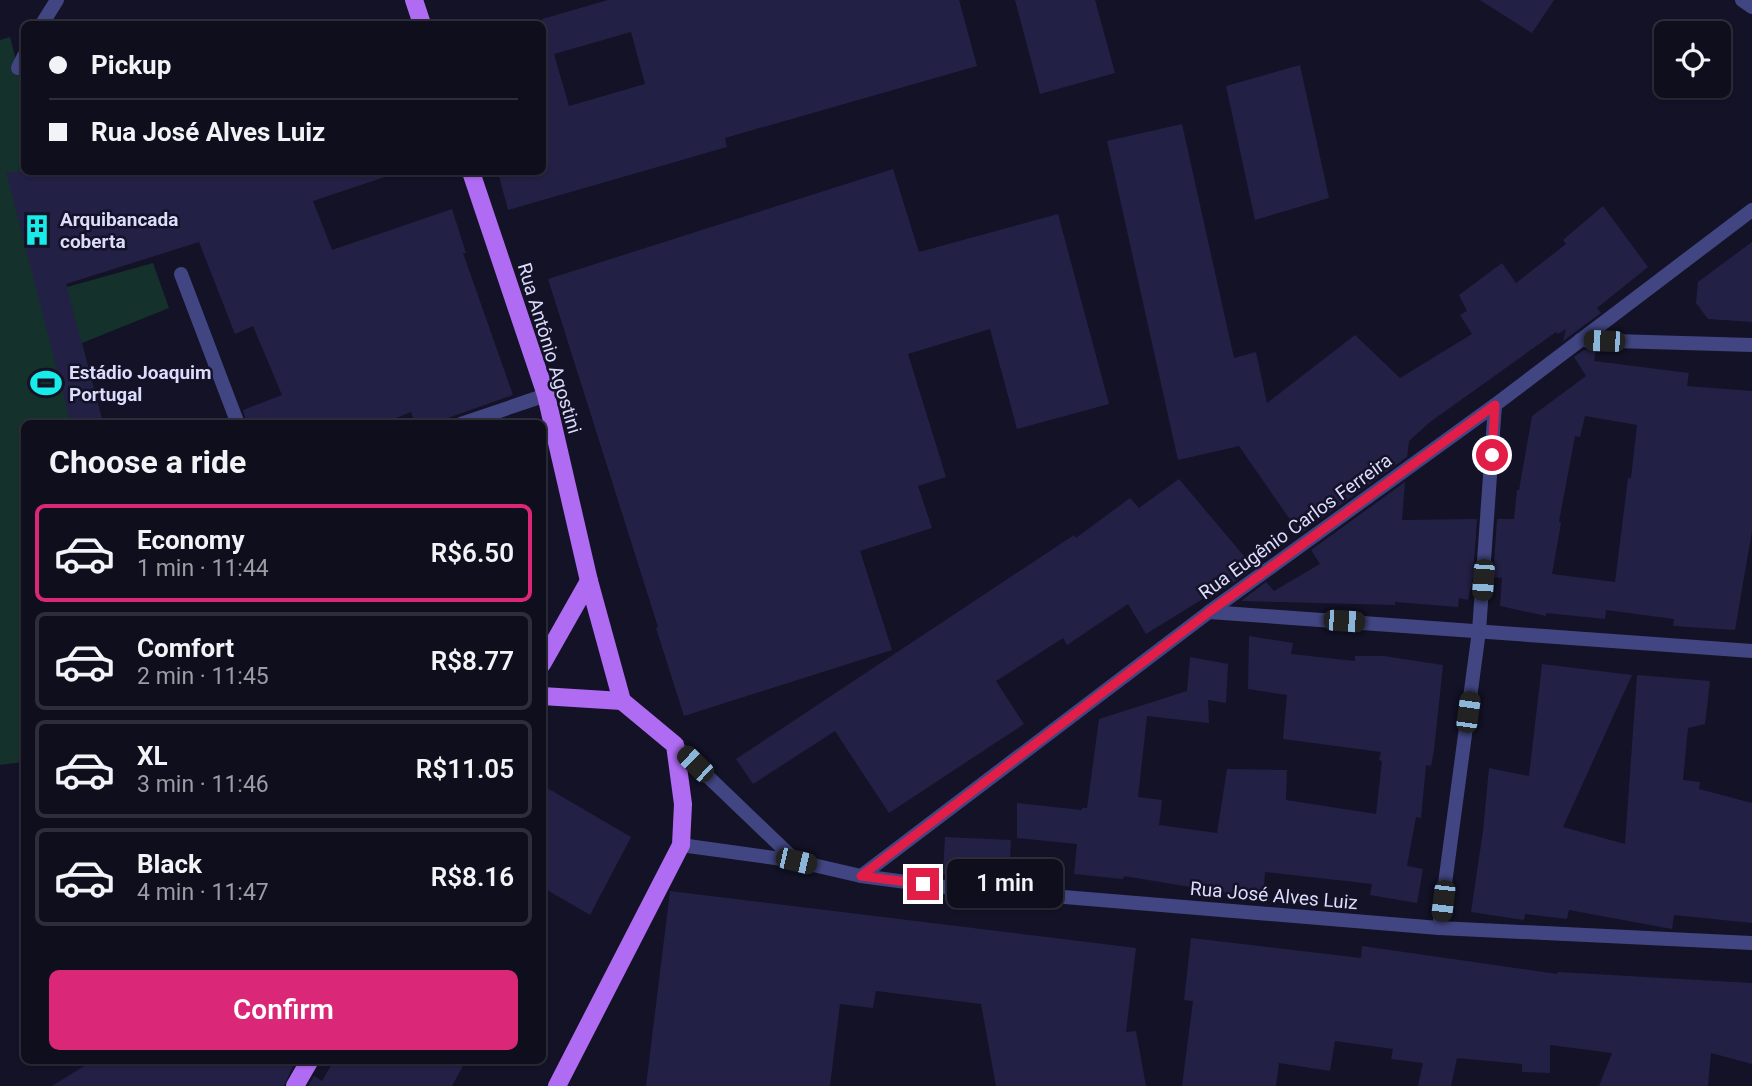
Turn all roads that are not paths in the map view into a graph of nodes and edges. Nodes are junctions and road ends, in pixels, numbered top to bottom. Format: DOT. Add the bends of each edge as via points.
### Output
graph roads {
  1 [pos="57,0"];
  2 [pos="414,0"];
  3 [pos="1742,0"];
  4 [pos="1752,7"];
  5 [pos="45,21"];
  6 [pos="421,21"];
  7 [pos="472,175"];
  8 [pos="1752,210"];
  9 [pos="181,274"];
  10 [pos="1580,340"];
  11 [pos="1752,345"];
  12 [pos="546,395"];
  13 [pos="1495,405"];
  14 [pos="236,420"];
  15 [pos="473,420"];
  16 [pos="590,581"];
  17 [pos="1209,612"];
  18 [pos="1479,631"];
  19 [pos="1752,651"];
  20 [pos="546,657"];
  21 [pos="546,696"];
  22 [pos="622,701"];
  23 [pos="675,745"];
  24 [pos="681,845"];
  25 [pos="796,861"];
  26 [pos="861,876"];
  27 [pos="1440,928"];
  28 [pos="1752,943"];
  29 [pos="308,1064"];
  30 [pos="295,1086"];
  31 [pos="557,1086"];
  1 -- 5 [label="street"];
  2 -- 6 [label="main road"];
  3 -- 4 [label="street"];
  7 -- 12 [label="main road, Rua Antônio Agostini"];
  8 -- 10 [label="street, Rua Eugênio Carlos Ferreira"];
  9 -- 14 [label="street"];
  10 -- 11 [label="street"];
  10 -- 13 [label="street, Rua Eugênio Carlos Ferreira"];
  12 -- 15 [label="street"];
  12 -- 16 [label="main road, Rua Antônio Agostini"];
  13 -- 17 [label="street, Rua Eugênio Carlos Ferreira"];
  13 -- 18 [label="street"];
  16 -- 20 [label="main road"];
  16 -- 22 [label="main road, Rua Antônio Agostini"];
  17 -- 18 [label="street"];
  17 -- 26 [label="street, Rua Eugênio Carlos Ferreira"];
  18 -- 19 [label="street"];
  18 -- 27 [label="street"];
  21 -- 22 [label="main road"];
  22 -- 23 [label="main road"];
  23 -- 24 [label="main road" via="683,804"];
  23 -- 25 [label="street"];
  24 -- 25 [label="street, Rua José Alves Luiz"];
  24 -- 31 [label="main road"];
  25 -- 26 [label="street, Rua José Alves Luiz"];
  26 -- 27 [label="street, Rua José Alves Luiz" via="944,887"];
  27 -- 28 [label="street, Rua José Alves Luiz"];
  29 -- 30 [label="main road"];
}
